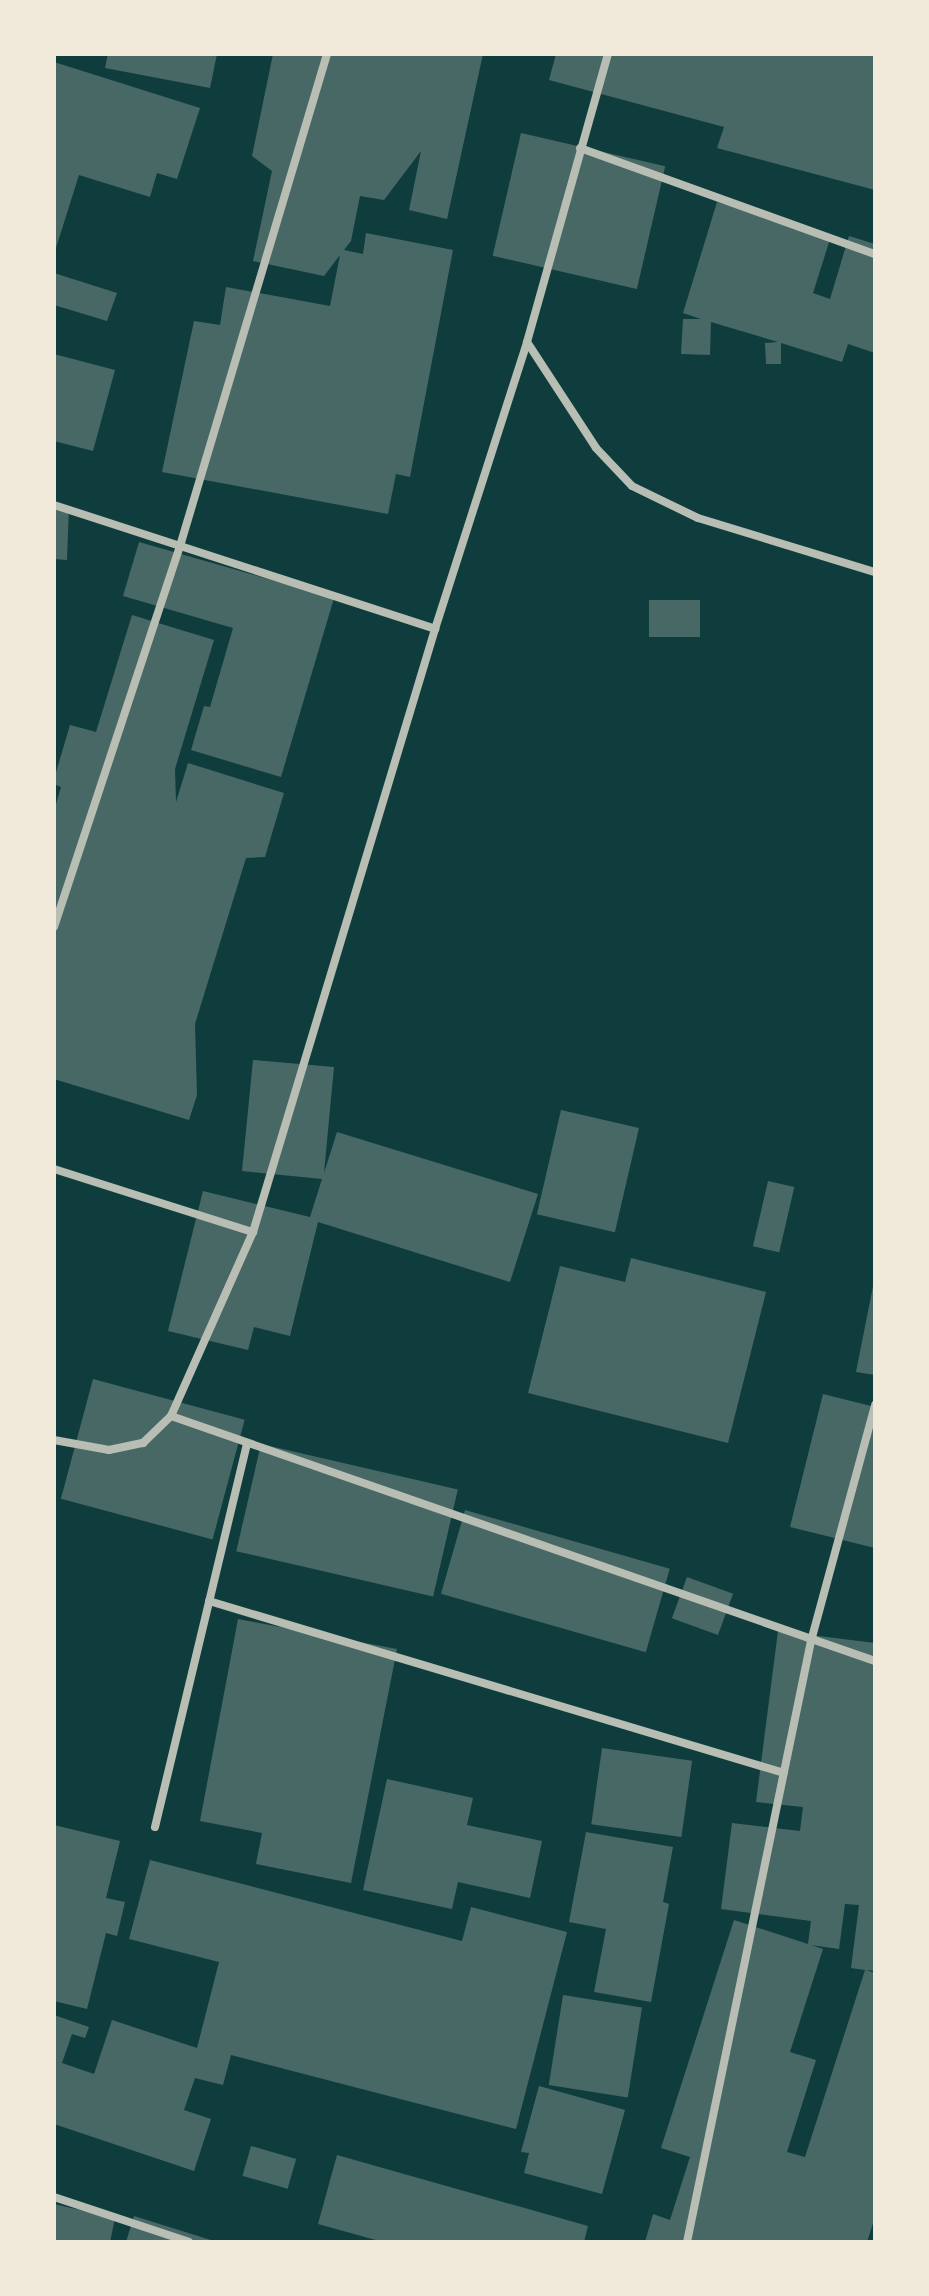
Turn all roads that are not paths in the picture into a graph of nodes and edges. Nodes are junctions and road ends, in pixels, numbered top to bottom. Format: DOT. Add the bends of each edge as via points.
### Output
graph roads {
  1 [pos="327,54"];
  2 [pos="608,54"];
  3 [pos="580,148"];
  4 [pos="875,254"];
  5 [pos="527,342"];
  6 [pos="54,505"];
  7 [pos="180,546"];
  8 [pos="875,572"];
  9 [pos="435,629"];
  10 [pos="54,927"];
  11 [pos="54,1169"];
  12 [pos="253,1232"];
  13 [pos="875,1405"];
  14 [pos="171,1416"];
  15 [pos="54,1440"];
  16 [pos="247,1443"];
  17 [pos="209,1601"];
  18 [pos="811,1641"];
  19 [pos="875,1661"];
  20 [pos="784,1773"];
  21 [pos="155,1827"];
  22 [pos="54,2197"];
  23 [pos="189,2242"];
  24 [pos="687,2242"];
  1 -- 7 [label="street"];
  2 -- 3 [label="street"];
  3 -- 4 [label="street"];
  3 -- 5 [label="street"];
  5 -- 8 [label="street" via="596,448 632,486 698,518"];
  5 -- 9 [label="street"];
  6 -- 7 [label="street"];
  7 -- 9 [label="street"];
  7 -- 10 [label="street"];
  9 -- 12 [label="street"];
  11 -- 12 [label="street"];
  12 -- 14 [label="street"];
  13 -- 18 [label="street"];
  14 -- 15 [label="street" via="143,1443 109,1450"];
  14 -- 16 [label="street"];
  16 -- 17 [label="street"];
  16 -- 18 [label="street"];
  17 -- 20 [label="street"];
  17 -- 21 [label="street"];
  18 -- 19 [label="street"];
  18 -- 20 [label="street"];
  20 -- 24 [label="street"];
  22 -- 23 [label="street"];
}
